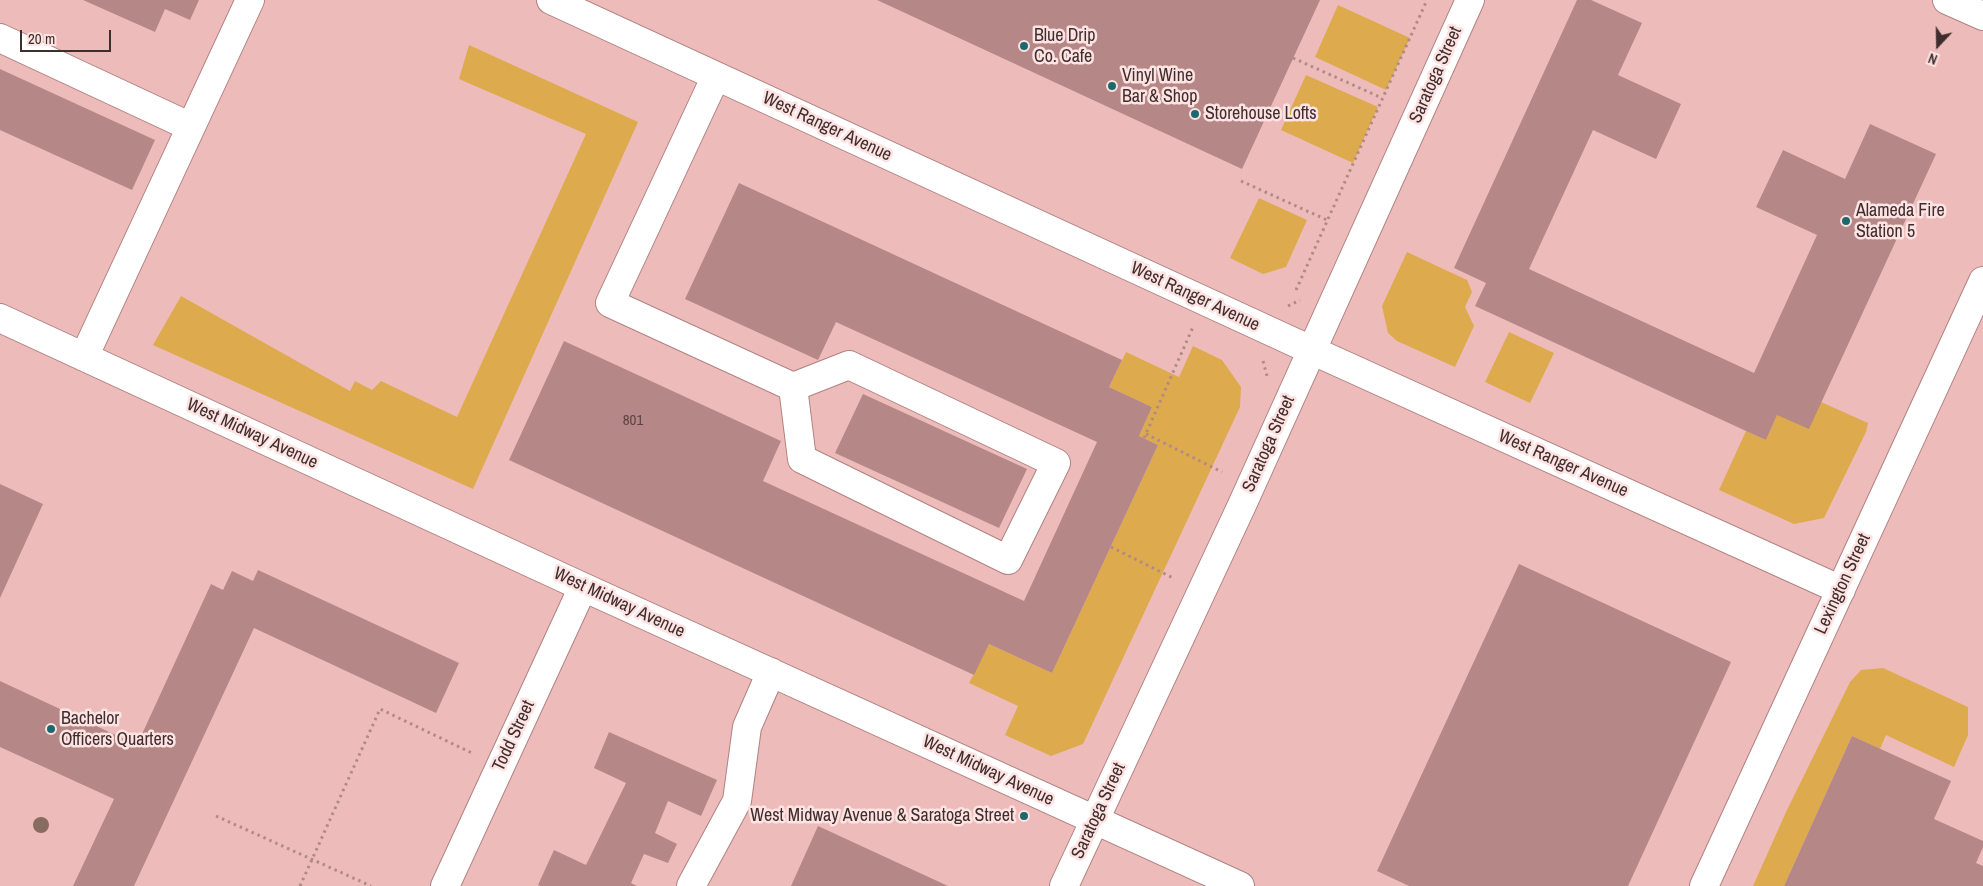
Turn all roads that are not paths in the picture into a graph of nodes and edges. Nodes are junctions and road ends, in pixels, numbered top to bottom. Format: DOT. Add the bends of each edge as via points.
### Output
graph roads {
  1 [pos="250,0"];
  2 [pos="551,0"];
  3 [pos="1470,0"];
  4 [pos="1947,0"];
  5 [pos="1983,16"];
  6 [pos="0,38"];
  7 [pos="716,76"];
  8 [pos="191,127"];
  9 [pos="1983,281"];
  10 [pos="0,318"];
  11 [pos="1310,350"];
  12 [pos="84,357"];
  13 [pos="792,387"];
  14 [pos="584,587"];
  15 [pos="1841,590"];
  16 [pos="771,672"];
  17 [pos="1095,820"];
  18 [pos="445,886"];
  19 [pos="691,886"];
  20 [pos="1064,886"];
  21 [pos="1240,886"];
  22 [pos="1704,886"];
  1 -- 8 [label="street"];
  2 -- 7 [label="street, West Ranger Avenue"];
  3 -- 11 [label="street, Saratoga Street"];
  4 -- 5 [label="street"];
  6 -- 8 [label="street"];
  7 -- 11 [label="street, West Ranger Avenue"];
  7 -- 13 [label="street" via="610,303"];
  8 -- 12 [label="street"];
  9 -- 15 [label="street, Lexington Street"];
  10 -- 12 [label="street, West Midway Avenue"];
  11 -- 15 [label="street, West Ranger Avenue"];
  11 -- 17 [label="street, Saratoga Street" via="1242,505"];
  12 -- 14 [label="street, West Midway Avenue"];
  13 -- 13 [label="street" via="802,459 1008,560 1056,463 849,365"];
  14 -- 16 [label="street, West Midway Avenue"];
  14 -- 18 [label="street, Todd Street"];
  15 -- 22 [label="street, Lexington Street"];
  16 -- 17 [label="street, West Midway Avenue"];
  16 -- 19 [label="street" via="747,727 737,801"];
  17 -- 20 [label="street, Saratoga Street"];
  17 -- 21 [label="street, West Midway Avenue"];
}
